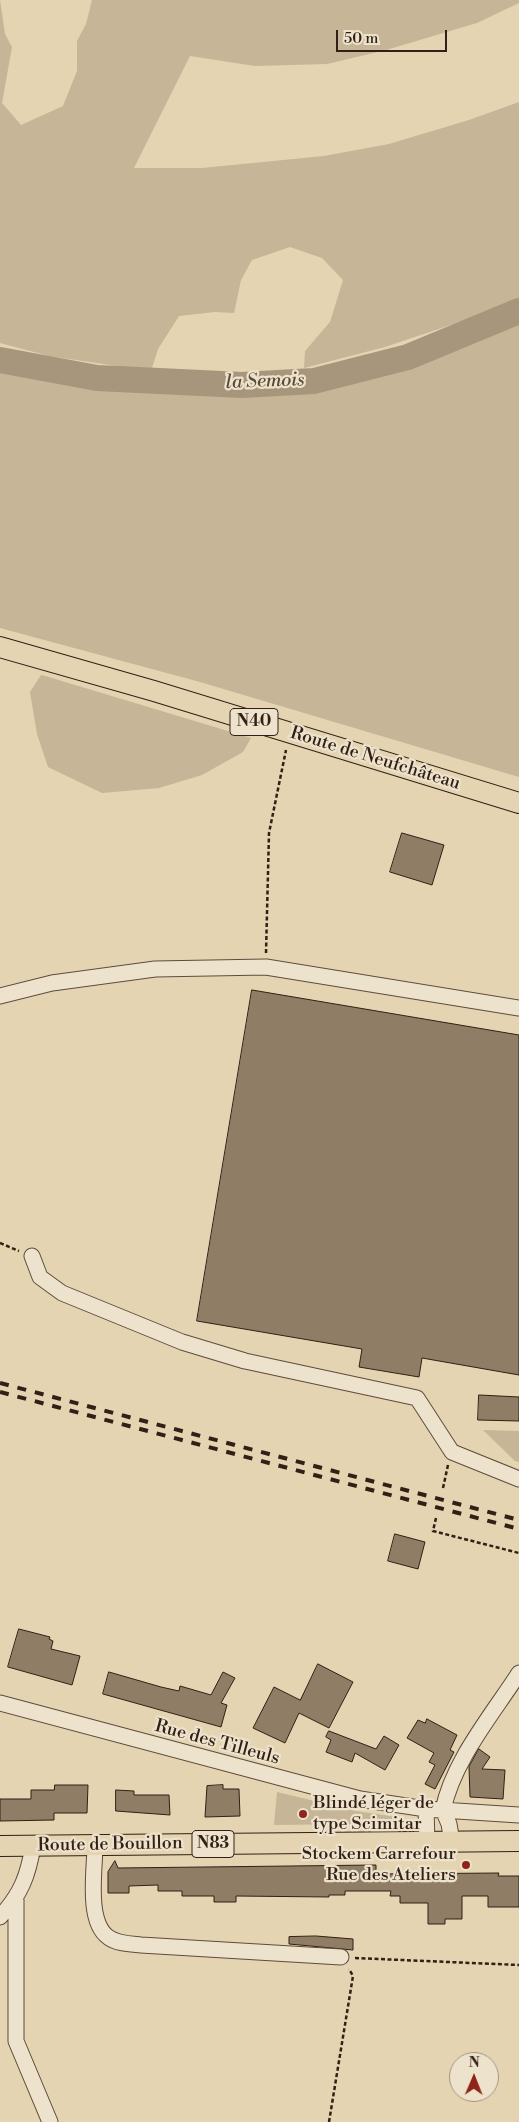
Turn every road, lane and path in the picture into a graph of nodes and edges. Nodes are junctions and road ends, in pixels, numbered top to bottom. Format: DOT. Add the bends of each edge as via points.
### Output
graph roads {
  1 [pos="0,647"];
  2 [pos="290,734"];
  3 [pos="519,803"];
  4 [pos="266,967"];
  5 [pos="0,996"];
  6 [pos="519,1008"];
  7 [pos="0,1243"];
  8 [pos="32,1256"];
  9 [pos="452,1452"];
  10 [pos="519,1479"];
  11 [pos="442,1488"];
  12 [pos="436,1518"];
  13 [pos="519,1553"];
  14 [pos="519,1673"];
  15 [pos="0,1703"];
  16 [pos="426,1809"];
  17 [pos="443,1810"];
  18 [pos="519,1815"];
  19 [pos="519,1841"];
  20 [pos="426,1842"];
  21 [pos="452,1842"];
  22 [pos="95,1845"];
  23 [pos="0,1846"];
  24 [pos="33,1846"];
  25 [pos="16,1900"];
  26 [pos="0,1917"];
  27 [pos="342,1957"];
  28 [pos="519,1965"];
  29 [pos="50,2122"];
  30 [pos="329,2122"];
  1 -- 2 [label="main road, Route de Neufchâteau / N40"];
  2 -- 3 [label="main road, Route de Neufchâteau / N40"];
  2 -- 4 [label="path" via="269,833"];
  4 -- 5 [label="street" via="155,969 52,983"];
  4 -- 6 [label="street"];
  7 -- 8 [label="path"];
  8 -- 9 [label="street" via="40,1277 62,1293 182,1342 245,1362 417,1398"];
  9 -- 10 [label="street"];
  9 -- 11 [label="path"];
  12 -- 13 [label="path" via="433,1531"];
  14 -- 17 [label="street" via="458,1767"];
  15 -- 16 [label="street, Rue des Tilleuls" via="360,1799"];
  16 -- 17 [label="street, Rue des Tilleuls"];
  16 -- 20 [label="street"];
  17 -- 18 [label="street, Rue des Tilleuls"];
  17 -- 21 [label="street"];
  19 -- 21 [label="main road, Route de Bouillon / N83"];
  20 -- 21 [label="main road, Route de Bouillon / N83"];
  20 -- 22 [label="main road, Route de Bouillon / N83"];
  22 -- 24 [label="main road, Route de Bouillon / N83"];
  22 -- 27 [label="street" via="94,1913 98,1926 108,1938 141,1945"];
  23 -- 24 [label="main road, Route de Bouillon / N83"];
  24 -- 25 [label="street" via="29,1870"];
  25 -- 26 [label="street"];
  25 -- 29 [label="street" via="16,2041"];
  27 -- 28 [label="path"];
  27 -- 30 [label="path" via="353,1976"];
}
